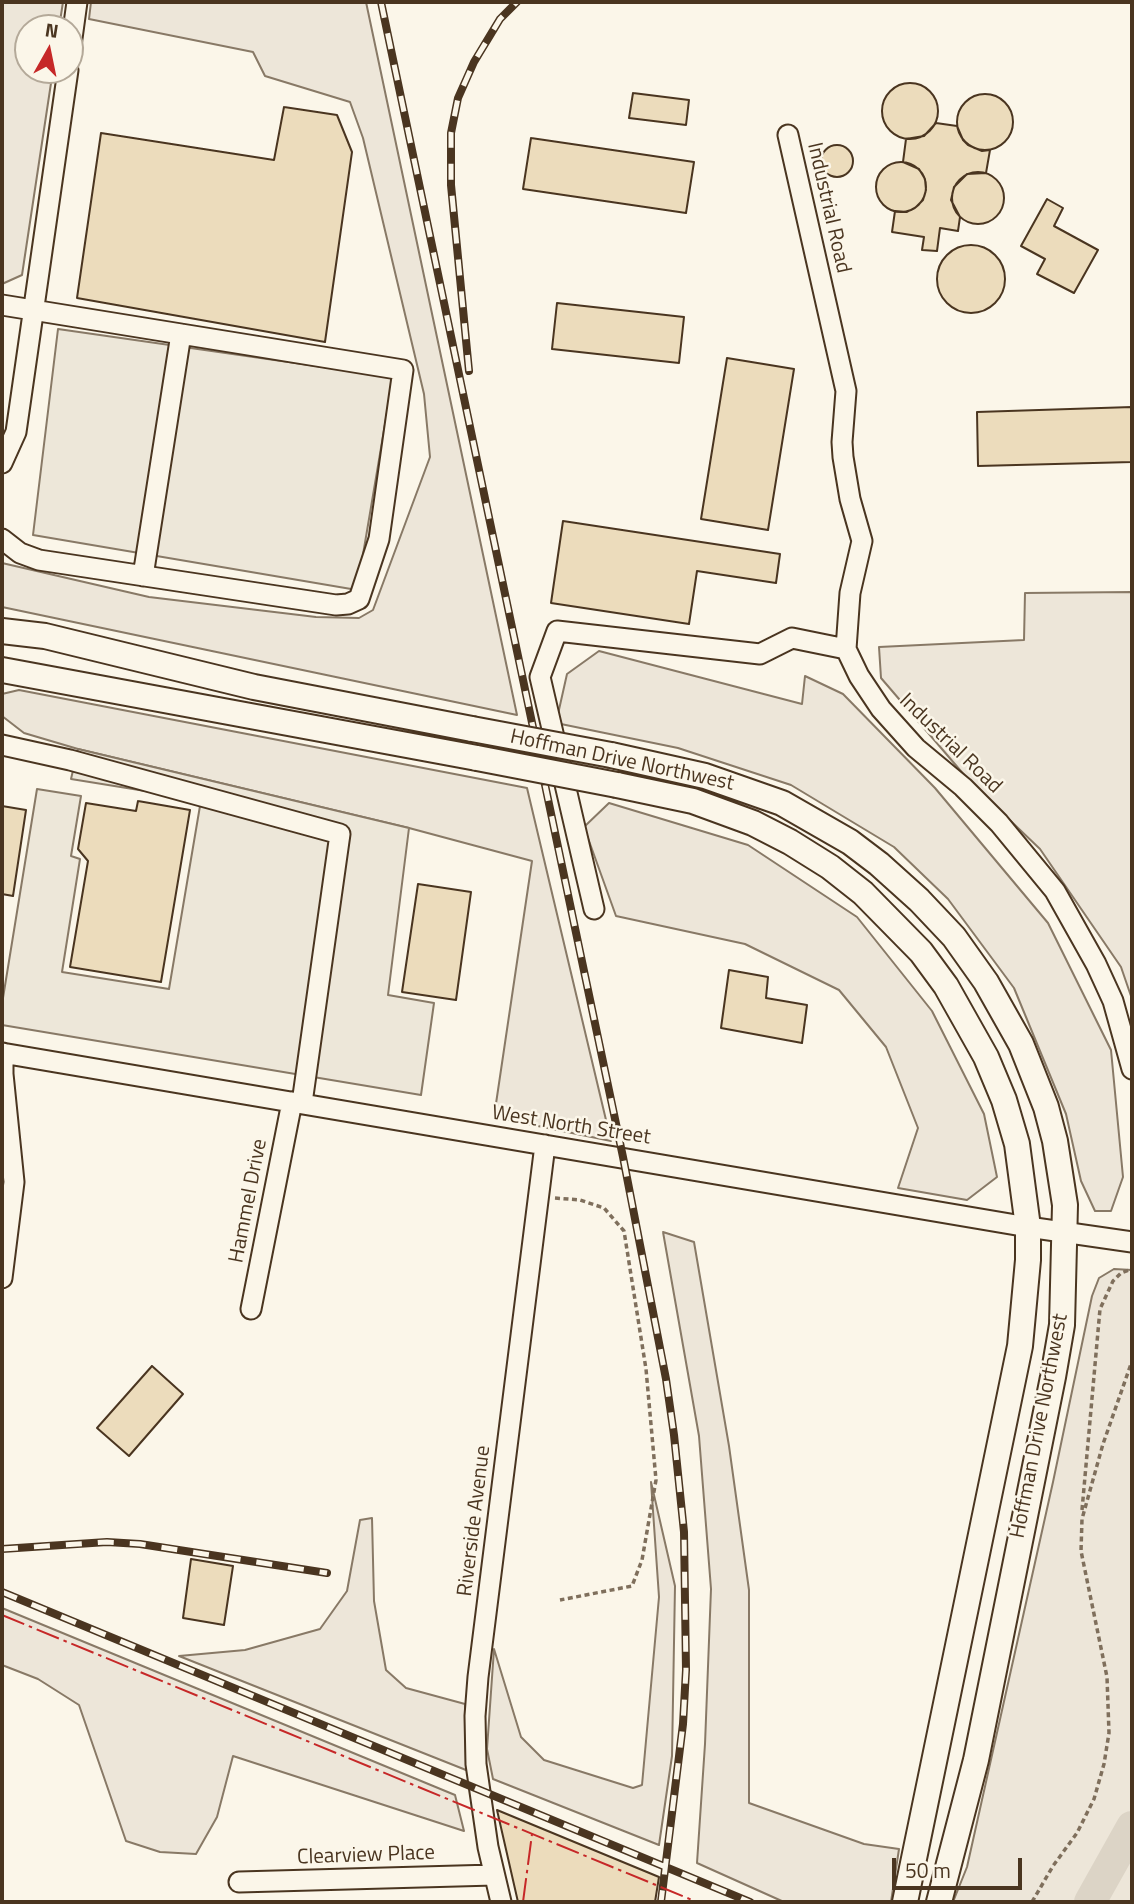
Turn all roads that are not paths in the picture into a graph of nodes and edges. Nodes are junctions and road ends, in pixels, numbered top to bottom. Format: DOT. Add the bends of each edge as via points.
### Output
graph roads {
  1 [pos="66,84"];
  2 [pos="788,135"];
  3 [pos="2,305"];
  4 [pos="33,310"];
  5 [pos="181,334"];
  6 [pos="2,463"];
  7 [pos="2,539"];
  8 [pos="144,576"];
  9 [pos="2,624"];
  10 [pos="2,631"];
  11 [pos="45,636"];
  12 [pos="846,649"];
  13 [pos="2,670"];
  14 [pos="36,676"];
  15 [pos="2,681"];
  16 [pos="2,745"];
  17 [pos="594,909"];
  18 [pos="3,1053"];
  19 [pos="1132,1069"];
  20 [pos="297,1102"];
  21 [pos="545,1145"];
  22 [pos="1028,1227"];
  23 [pos="1066,1232"];
  24 [pos="1132,1239"];
  25 [pos="2,1278"];
  26 [pos="251,1309"];
  27 [pos="494,1875"];
  28 [pos="239,1882"];
  29 [pos="501,1902"];
  30 [pos="905,1902"];
  31 [pos="939,1902"];
  1 -- 4 [label="street"];
  2 -- 12 [label="street, Industrial Road" via="846,391 843,457 862,541 850,593"];
  3 -- 4 [label="street"];
  4 -- 5 [label="street"];
  4 -- 6 [label="street" via="16,432"];
  5 -- 8 [label="street"];
  5 -- 8 [label="street" via="403,370 382,524 359,599 348,604"];
  7 -- 8 [label="street" via="20,553 39,559"];
  9 -- 11 [label="main road"];
  10 -- 11 [label="main road, Hoffman Drive Northwest"];
  11 -- 23 [label="main road, Hoffman Drive Northwest, bridge" via="254,687 705,776 782,803 850,842 919,900 954,937 1021,1044 1055,1141"];
  12 -- 17 [label="street" via="792,638 760,654 557,631 540,677"];
  12 -- 19 [label="street, Industrial Road" via="881,709 916,748 999,823 1055,891 1113,1001"];
  13 -- 14 [label="main road, Hoffman Drive Northwest"];
  14 -- 15 [label="main road"];
  14 -- 22 [label="main road, Hoffman Drive Northwest, bridge" via="693,801 790,842 863,893 921,952 946,986 1004,1100 1017,1144"];
  16 -- 20 [label="street, Hammel Drive" via="340,834"];
  18 -- 20 [label="street, West North Street"];
  18 -- 25 [label="street" via="14,1182"];
  20 -- 21 [label="street, West North Street"];
  20 -- 26 [label="street, Hammel Drive"];
  21 -- 22 [label="street, West North Street"];
  21 -- 27 [label="street, Riverside Avenue" via="475,1716 476,1764"];
  22 -- 23 [label="street, West North Street"];
  22 -- 30 [label="main road, Hoffman Drive Northwest" via="1020,1346"];
  23 -- 24 [label="street, West North Street"];
  23 -- 31 [label="main road, Hoffman Drive Northwest" via="1062,1325 1054,1377 976,1760"];
  27 -- 28 [label="street, Clearview Place"];
  27 -- 29 [label="street, Riverside Avenue"];
}
